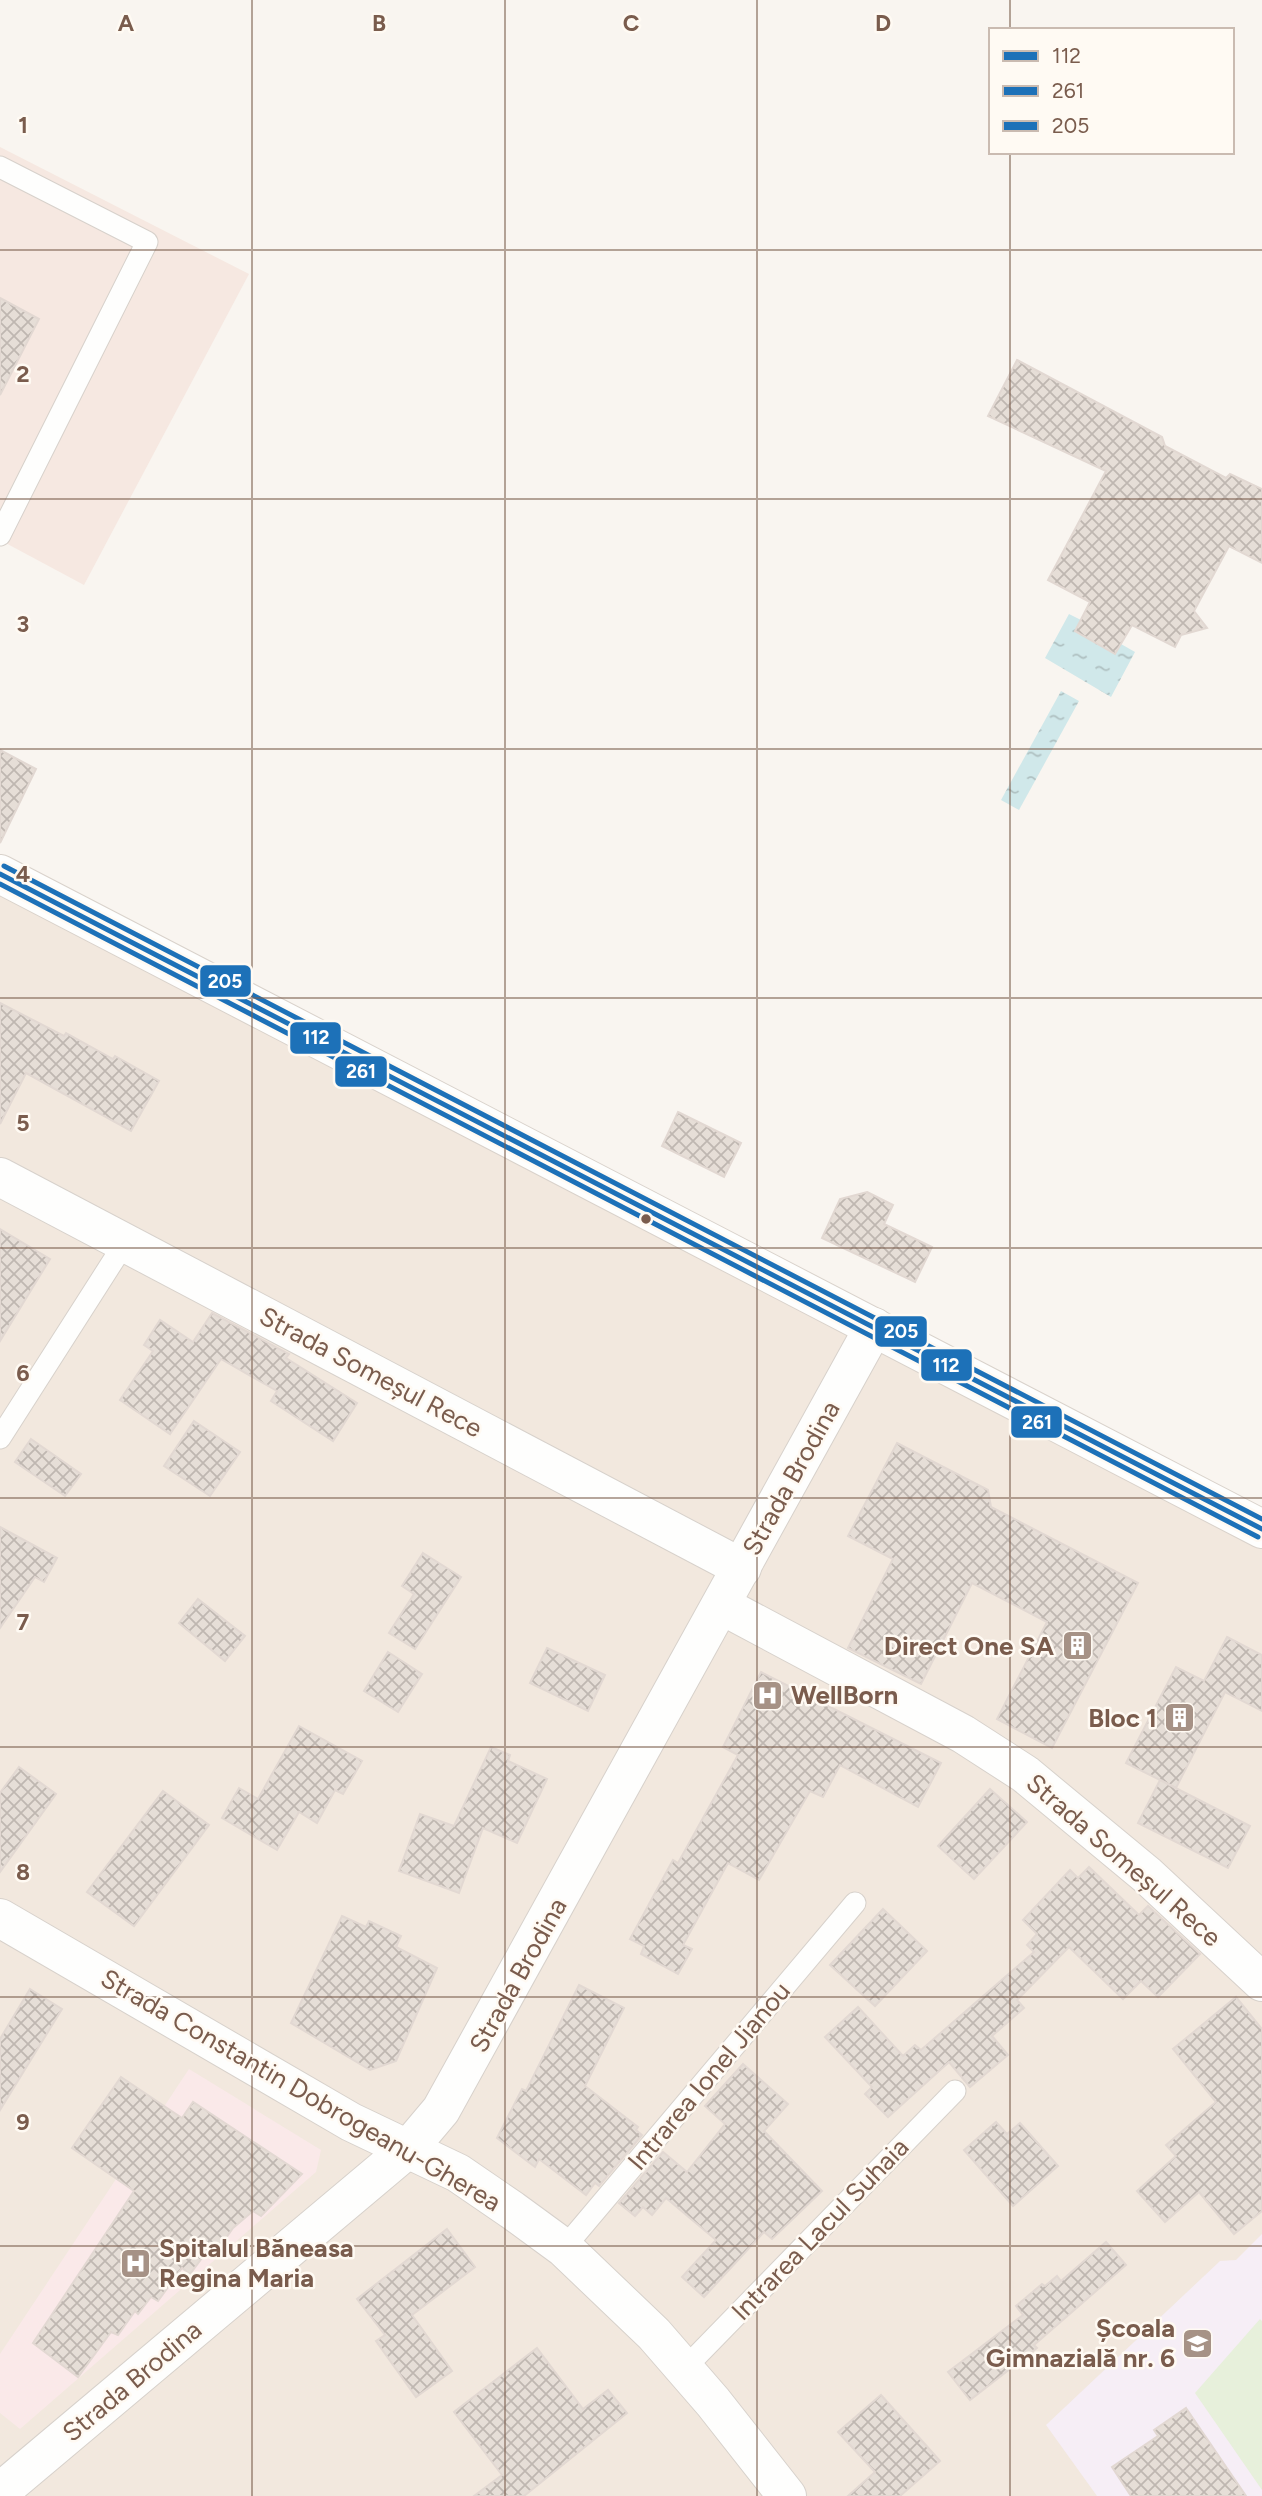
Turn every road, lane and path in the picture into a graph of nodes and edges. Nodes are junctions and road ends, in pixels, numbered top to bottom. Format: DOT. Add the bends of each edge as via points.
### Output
graph roads {
  1 [pos="0,167"];
  2 [pos="0,535"];
  3 [pos="0,874"];
  4 [pos="0,1177"];
  5 [pos="124,1244"];
  6 [pos="874,1327"];
  7 [pos="0,1438"];
  8 [pos="1262,1529"];
  9 [pos="742,1568"];
  10 [pos="722,1605"];
  11 [pos="855,1903"];
  12 [pos="0,1918"];
  13 [pos="1262,1982"];
  14 [pos="955,2091"];
  15 [pos="409,2148"];
  16 [pos="564,2248"];
  17 [pos="685,2368"];
  18 [pos="0,2492"];
  19 [pos="787,2496"];
  1 -- 2 [label="lane" via="147,242"];
  3 -- 6 [label="street"];
  4 -- 5 [label="street, Strada Someșul Rece"];
  5 -- 7 [label="lane"];
  5 -- 9 [label="street, Strada Someșul Rece"];
  6 -- 8 [label="street"];
  6 -- 9 [label="street, Strada Brodina"];
  9 -- 10 [label="street, Strada Brodina"];
  10 -- 13 [label="street, Strada Someșul Rece" via="963,1734 1026,1774 1147,1875"];
  10 -- 15 [label="street, Strada Brodina" via="488,2031 442,2110"];
  11 -- 16 [label="lane, Intrarea Ionel Jianou"];
  12 -- 15 [label="street, Strada Constantin Dobrogeanu-Gherea" via="351,2122"];
  14 -- 17 [label="lane, Intrarea Lacul Suhaia"];
  15 -- 16 [label="street, Strada Constantin Dobrogeanu-Gherea" via="458,2173"];
  15 -- 18 [label="street, Strada Brodina"];
  16 -- 17 [label="street, Strada Constantin Dobrogeanu-Gherea"];
  17 -- 19 [label="street, Strada Constantin Dobrogeanu-Gherea"];
}
